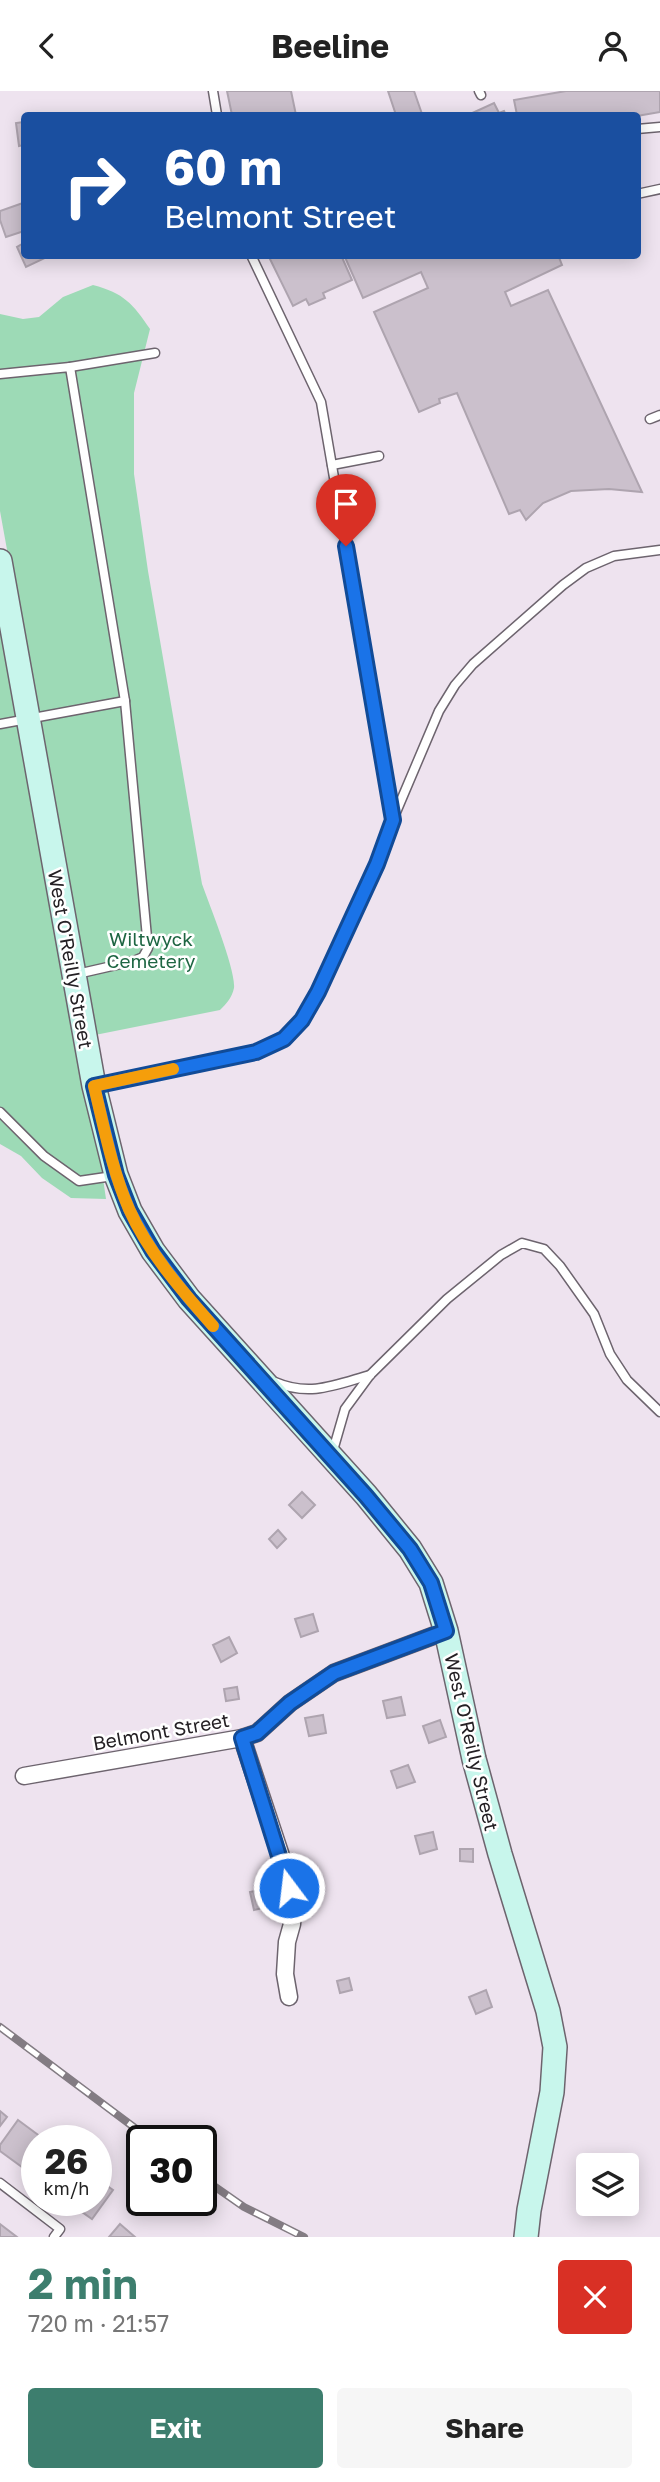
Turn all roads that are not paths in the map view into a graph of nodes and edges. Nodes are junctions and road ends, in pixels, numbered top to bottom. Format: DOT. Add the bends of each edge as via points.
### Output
graph roads {
  1 [pos="213,91"];
  2 [pos="216,112"];
  3 [pos="660,127"];
  4 [pos="641,129"];
  5 [pos="660,189"];
  6 [pos="641,193"];
  7 [pos="253,259"];
  8 [pos="155,353"];
  9 [pos="70,367"];
  10 [pos="0,374"];
  11 [pos="660,415"];
  12 [pos="650,419"];
  13 [pos="379,456"];
  14 [pos="332,465"];
  15 [pos="660,549"];
  16 [pos="0,561"];
  17 [pos="125,701"];
  18 [pos="28,717"];
  19 [pos="0,724"];
  20 [pos="393,820"];
  21 [pos="74,975"];
  22 [pos="94,1086"];
  23 [pos="0,1112"];
  24 [pos="116,1175"];
  25 [pos="256,1374"];
  26 [pos="370,1375"];
  27 [pos="660,1412"];
  28 [pos="331,1457"];
  29 [pos="446,1631"];
  30 [pos="242,1738"];
  31 [pos="23,1776"];
  32 [pos="289,1997"];
  33 [pos="0,2183"];
  34 [pos="54,2237"];
  35 [pos="526,2237"];
  1 -- 2 [label="lane"];
  3 -- 4 [label="lane"];
  5 -- 6 [label="lane"];
  7 -- 14 [label="lane" via="321,402"];
  8 -- 9 [label="lane"];
  9 -- 10 [label="lane"];
  9 -- 17 [label="lane"];
  11 -- 12 [label="lane"];
  13 -- 14 [label="lane"];
  14 -- 20 [label="lane"];
  15 -- 20 [label="lane" via="614,556 586,568 473,664 439,711"];
  16 -- 18 [label="street, West O'Reilly Street"];
  17 -- 18 [label="lane"];
  17 -- 21 [label="lane" via="148,948 134,961"];
  18 -- 19 [label="lane"];
  18 -- 21 [label="street, West O'Reilly Street"];
  20 -- 22 [label="lane" via="318,992 284,1039 256,1052"];
  21 -- 22 [label="street, West O'Reilly Street"];
  22 -- 24 [label="street, West O'Reilly Street"];
  23 -- 24 [label="lane" via="44,1156 79,1181"];
  24 -- 25 [label="street, West O'Reilly Street" via="153,1251"];
  25 -- 26 [label="lane" via="288,1388 317,1391"];
  25 -- 28 [label="street, West O'Reilly Street"];
  26 -- 27 [label="lane" via="447,1299 522,1243 544,1249 560,1266 594,1314 610,1354 627,1380"];
  26 -- 28 [label="lane" via="345,1409"];
  28 -- 29 [label="street, West O'Reilly Street" via="410,1549 431,1583"];
  29 -- 30 [label="street, Belmont Street" via="334,1673 257,1733"];
  29 -- 35 [label="street, West O'Reilly Street" via="474,1759 555,2047 552,2092"];
  30 -- 31 [label="street, Belmont Street"];
  30 -- 32 [label="street" via="293,1905 285,1974"];
  33 -- 34 [label="lane" via="60,2229"];
}
